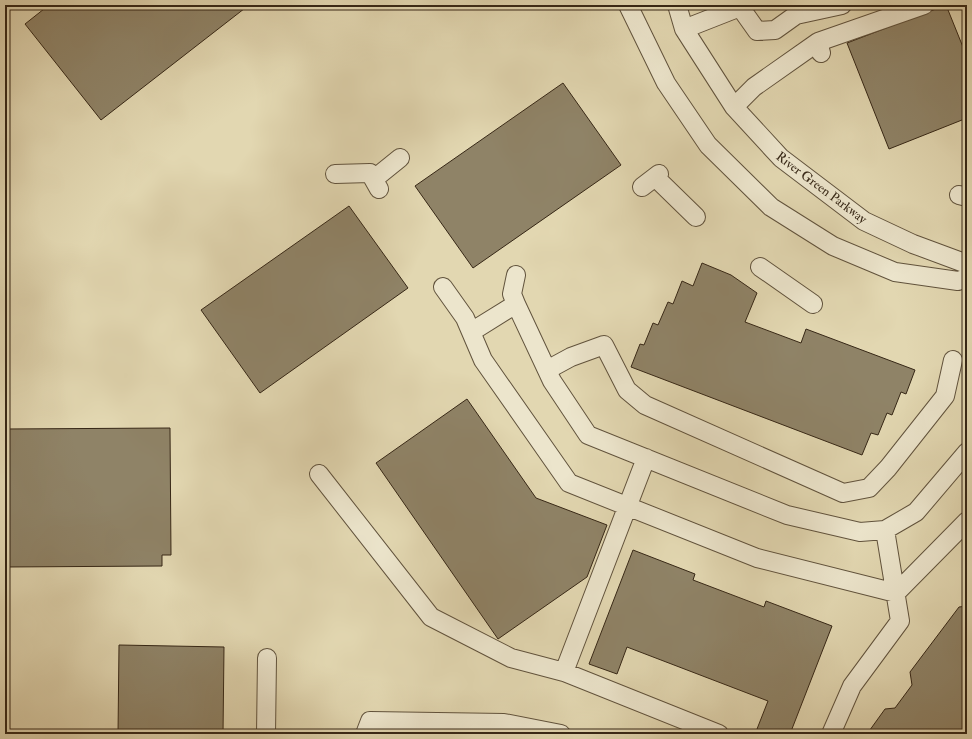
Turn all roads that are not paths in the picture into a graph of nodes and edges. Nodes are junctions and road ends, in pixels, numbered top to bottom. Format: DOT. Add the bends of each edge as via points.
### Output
graph roads {
  1 [pos="628,5"];
  2 [pos="677,5"];
  3 [pos="842,5"];
  4 [pos="924,5"];
  5 [pos="684,29"];
  6 [pos="734,107"];
  7 [pos="400,158"];
  8 [pos="335,174"];
  9 [pos="652,180"];
  10 [pos="696,217"];
  11 [pos="966,264"];
  12 [pos="760,267"];
  13 [pos="516,275"];
  14 [pos="443,287"];
  15 [pos="516,304"];
  16 [pos="813,304"];
  17 [pos="471,332"];
  18 [pos="953,360"];
  19 [pos="547,370"];
  20 [pos="967,452"];
  21 [pos="646,458"];
  22 [pos="319,474"];
  23 [pos="627,506"];
  24 [pos="967,522"];
  25 [pos="885,530"];
  26 [pos="896,593"];
  27 [pos="267,658"];
  28 [pos="564,672"];
  29 [pos="266,734"];
  30 [pos="365,734"];
  31 [pos="561,734"];
  32 [pos="719,734"];
  33 [pos="831,734"];
  1 -- 11 [label="street, River Green Parkway" via="666,83 708,145 771,206 833,246 895,272 958,281"];
  2 -- 5 [label="street, River Green Parkway"];
  3 -- 5 [label="street" via="796,15 775,30 757,31 740,7"];
  4 -- 6 [label="street" via="820,48 754,87"];
  5 -- 6 [label="street, River Green Parkway"];
  6 -- 11 [label="street, River Green Parkway" via="781,158 864,221 913,244"];
  7 -- 8 [label="street" via="376,184 370,172"];
  9 -- 10 [label="street"];
  12 -- 16 [label="street"];
  13 -- 15 [label="street" via="512,294"];
  14 -- 17 [label="street" via="465,318"];
  15 -- 17 [label="street"];
  15 -- 19 [label="street"];
  17 -- 23 [label="street" via="483,360 570,484"];
  18 -- 19 [label="street" via="945,396 888,468 869,488 843,493 645,405 626,390 604,345 571,357"];
  19 -- 21 [label="street" via="588,435"];
  20 -- 25 [label="street" via="916,512"];
  21 -- 23 [label="street"];
  21 -- 25 [label="street" via="787,515 860,532"];
  22 -- 28 [label="street" via="431,617 510,658"];
  23 -- 26 [label="street" via="757,558"];
  23 -- 28 [label="street"];
  24 -- 26 [label="street"];
  25 -- 26 [label="street"];
  26 -- 33 [label="street" via="900,621 852,686"];
  27 -- 29 [label="street"];
  28 -- 32 [label="street"];
  30 -- 31 [label="street" via="370,722 504,723"];
}
